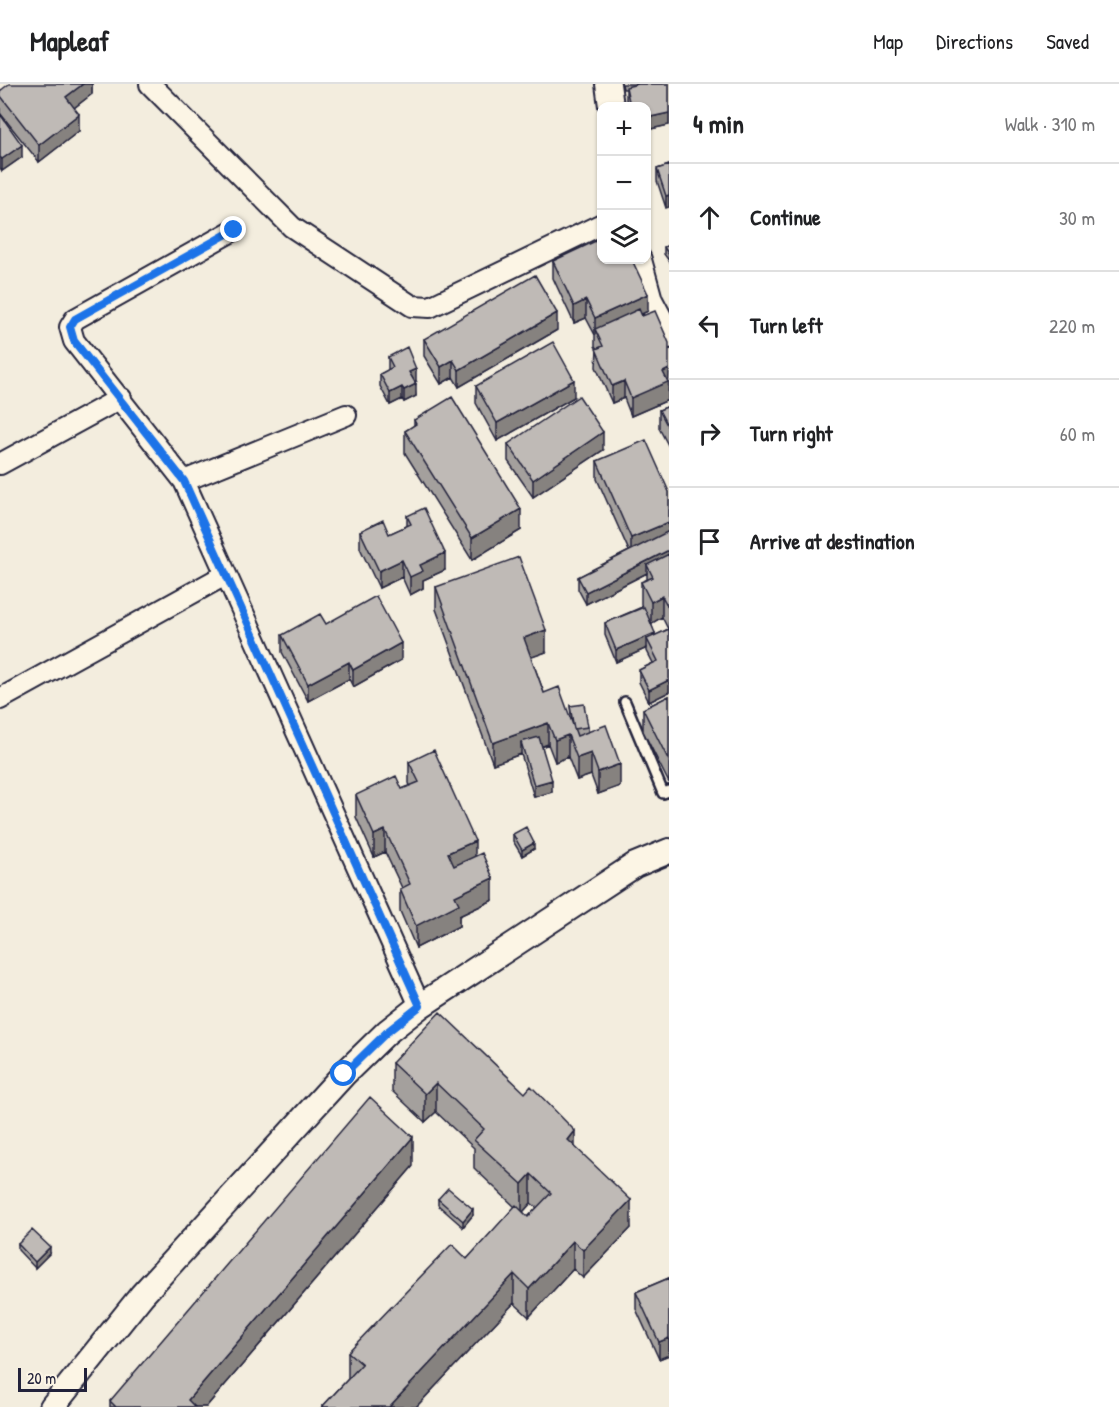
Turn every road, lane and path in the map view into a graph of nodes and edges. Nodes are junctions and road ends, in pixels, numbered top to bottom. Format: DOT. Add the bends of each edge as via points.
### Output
graph roads {
  1 [pos="150,84"];
  2 [pos="608,84"];
  3 [pos="610,102"];
  4 [pos="597,226"];
  5 [pos="234,230"];
  6 [pos="640,264"];
  7 [pos="669,336"];
  8 [pos="120,398"];
  9 [pos="345,415"];
  10 [pos="0,464"];
  11 [pos="184,481"];
  12 [pos="225,575"];
  13 [pos="0,699"];
  14 [pos="625,702"];
  15 [pos="669,791"];
  16 [pos="669,851"];
  17 [pos="420,1006"];
  18 [pos="52,1407"];
  1 -- 4 [label="street" via="292,227 412,306 430,308"];
  2 -- 3 [label="street"];
  5 -- 8 [label="street" via="75,319 70,327 74,341"];
  6 -- 7 [label="street" via="650,300"];
  8 -- 10 [label="street"];
  8 -- 11 [label="street"];
  9 -- 11 [label="street"];
  11 -- 12 [label="street"];
  12 -- 13 [label="street"];
  12 -- 17 [label="street"];
  14 -- 15 [label="lane" via="663,793"];
  16 -- 17 [label="street" via="635,865"];
  17 -- 18 [label="street" via="344,1074 142,1295"];
}
